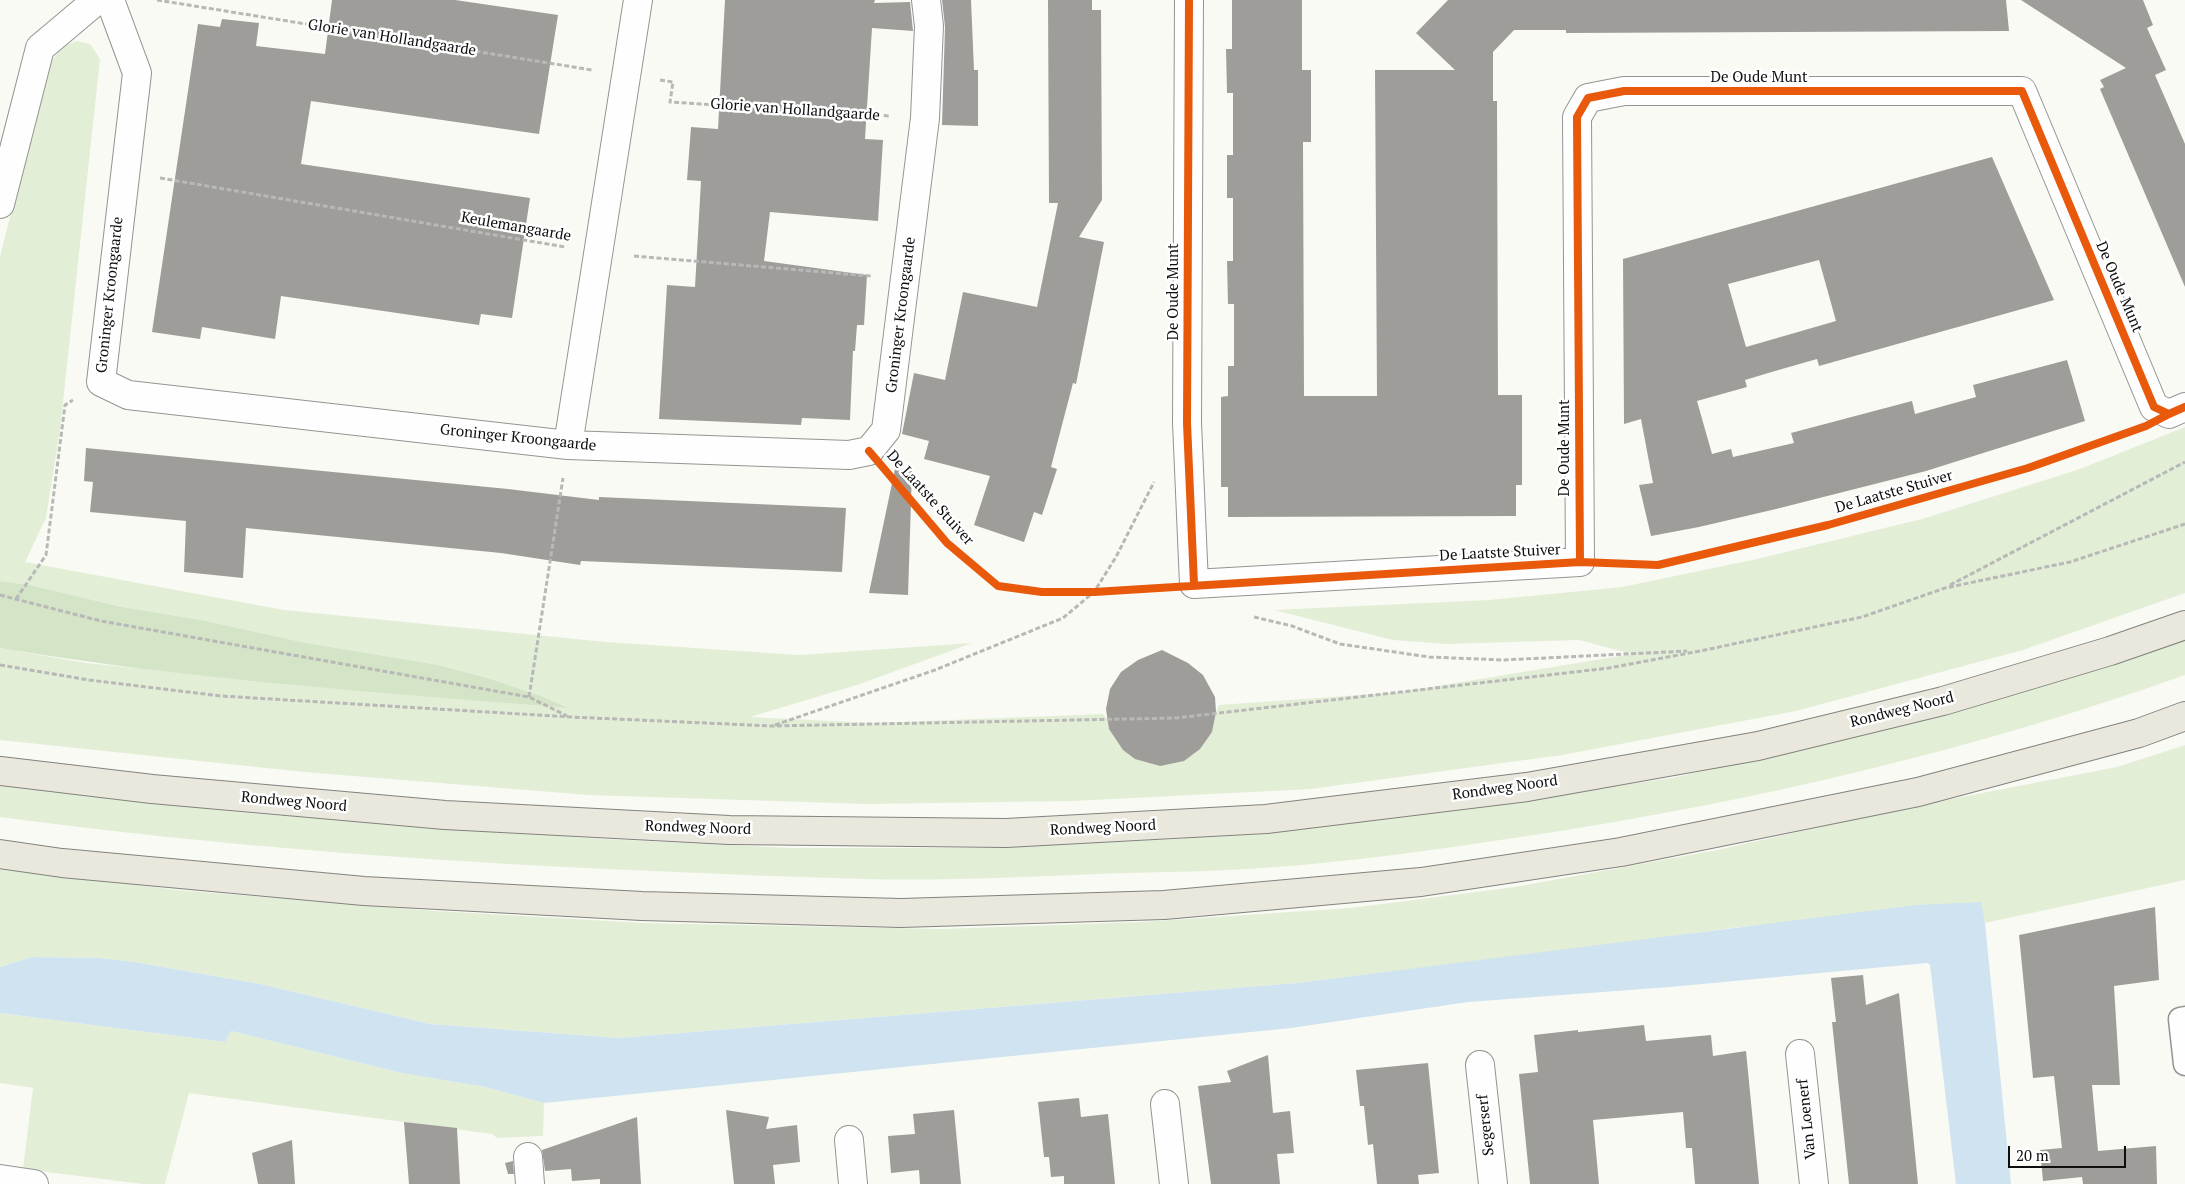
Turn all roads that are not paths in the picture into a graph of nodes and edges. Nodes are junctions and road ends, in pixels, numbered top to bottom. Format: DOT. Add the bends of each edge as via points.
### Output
graph roads {
  1 [pos="97,0"];
  2 [pos="110,0"];
  3 [pos="638,0"];
  4 [pos="926,0"];
  5 [pos="1189,0"];
  6 [pos="0,204"];
  7 [pos="2185,407"];
  8 [pos="568,445"];
  9 [pos="1580,562"];
  10 [pos="1194,584"];
  11 [pos="2185,625"];
  12 [pos="2185,716"];
  13 [pos="0,770"];
  14 [pos="0,854"];
  15 [pos="2185,1018"];
  16 [pos="1800,1054"];
  17 [pos="2185,1064"];
  18 [pos="1480,1065"];
  19 [pos="1165,1104"];
  20 [pos="849,1140"];
  21 [pos="528,1157"];
  22 [pos="0,1179"];
  23 [pos="34,1184"];
  24 [pos="530,1184"];
  25 [pos="853,1184"];
  26 [pos="1174,1184"];
  27 [pos="1493,1184"];
  28 [pos="1814,1184"];
  1 -- 6 [label="street" via="40,48"];
  2 -- 8 [label="street, Groninger Kroongaarde" via="137,73 101,382 128,395"];
  3 -- 8 [label="street"];
  4 -- 8 [label="street, Groninger Kroongaarde" via="929,26 925,118 886,430 869,451 849,455"];
  5 -- 10 [label="street, De Oude Munt" via="1187,423"];
  7 -- 9 [label="street, De Oude Munt" via="2169,414 2154,407 2022,91 1624,91 1588,98 1577,117"];
  9 -- 10 [label="street, De Laatste Stuiver"];
  11 -- 13 [label="main road, Rondweg Noord" via="2110,651 1943,700 1758,746 1528,787 1266,819 1006,833 728,830 444,815 152,789"];
  12 -- 14 [label="main road" via="2139,732 1918,792 1621,852 1421,882 1164,905 901,913 642,906 364,891 62,863"];
  15 -- 17 [label="lane" via="2180,1019"];
  16 -- 28 [label="street, Van Loenerf"];
  18 -- 27 [label="street, Segerserf"];
  19 -- 26 [label="street"];
  20 -- 25 [label="street"];
  21 -- 24 [label="street"];
  22 -- 23 [label="street"];
}
